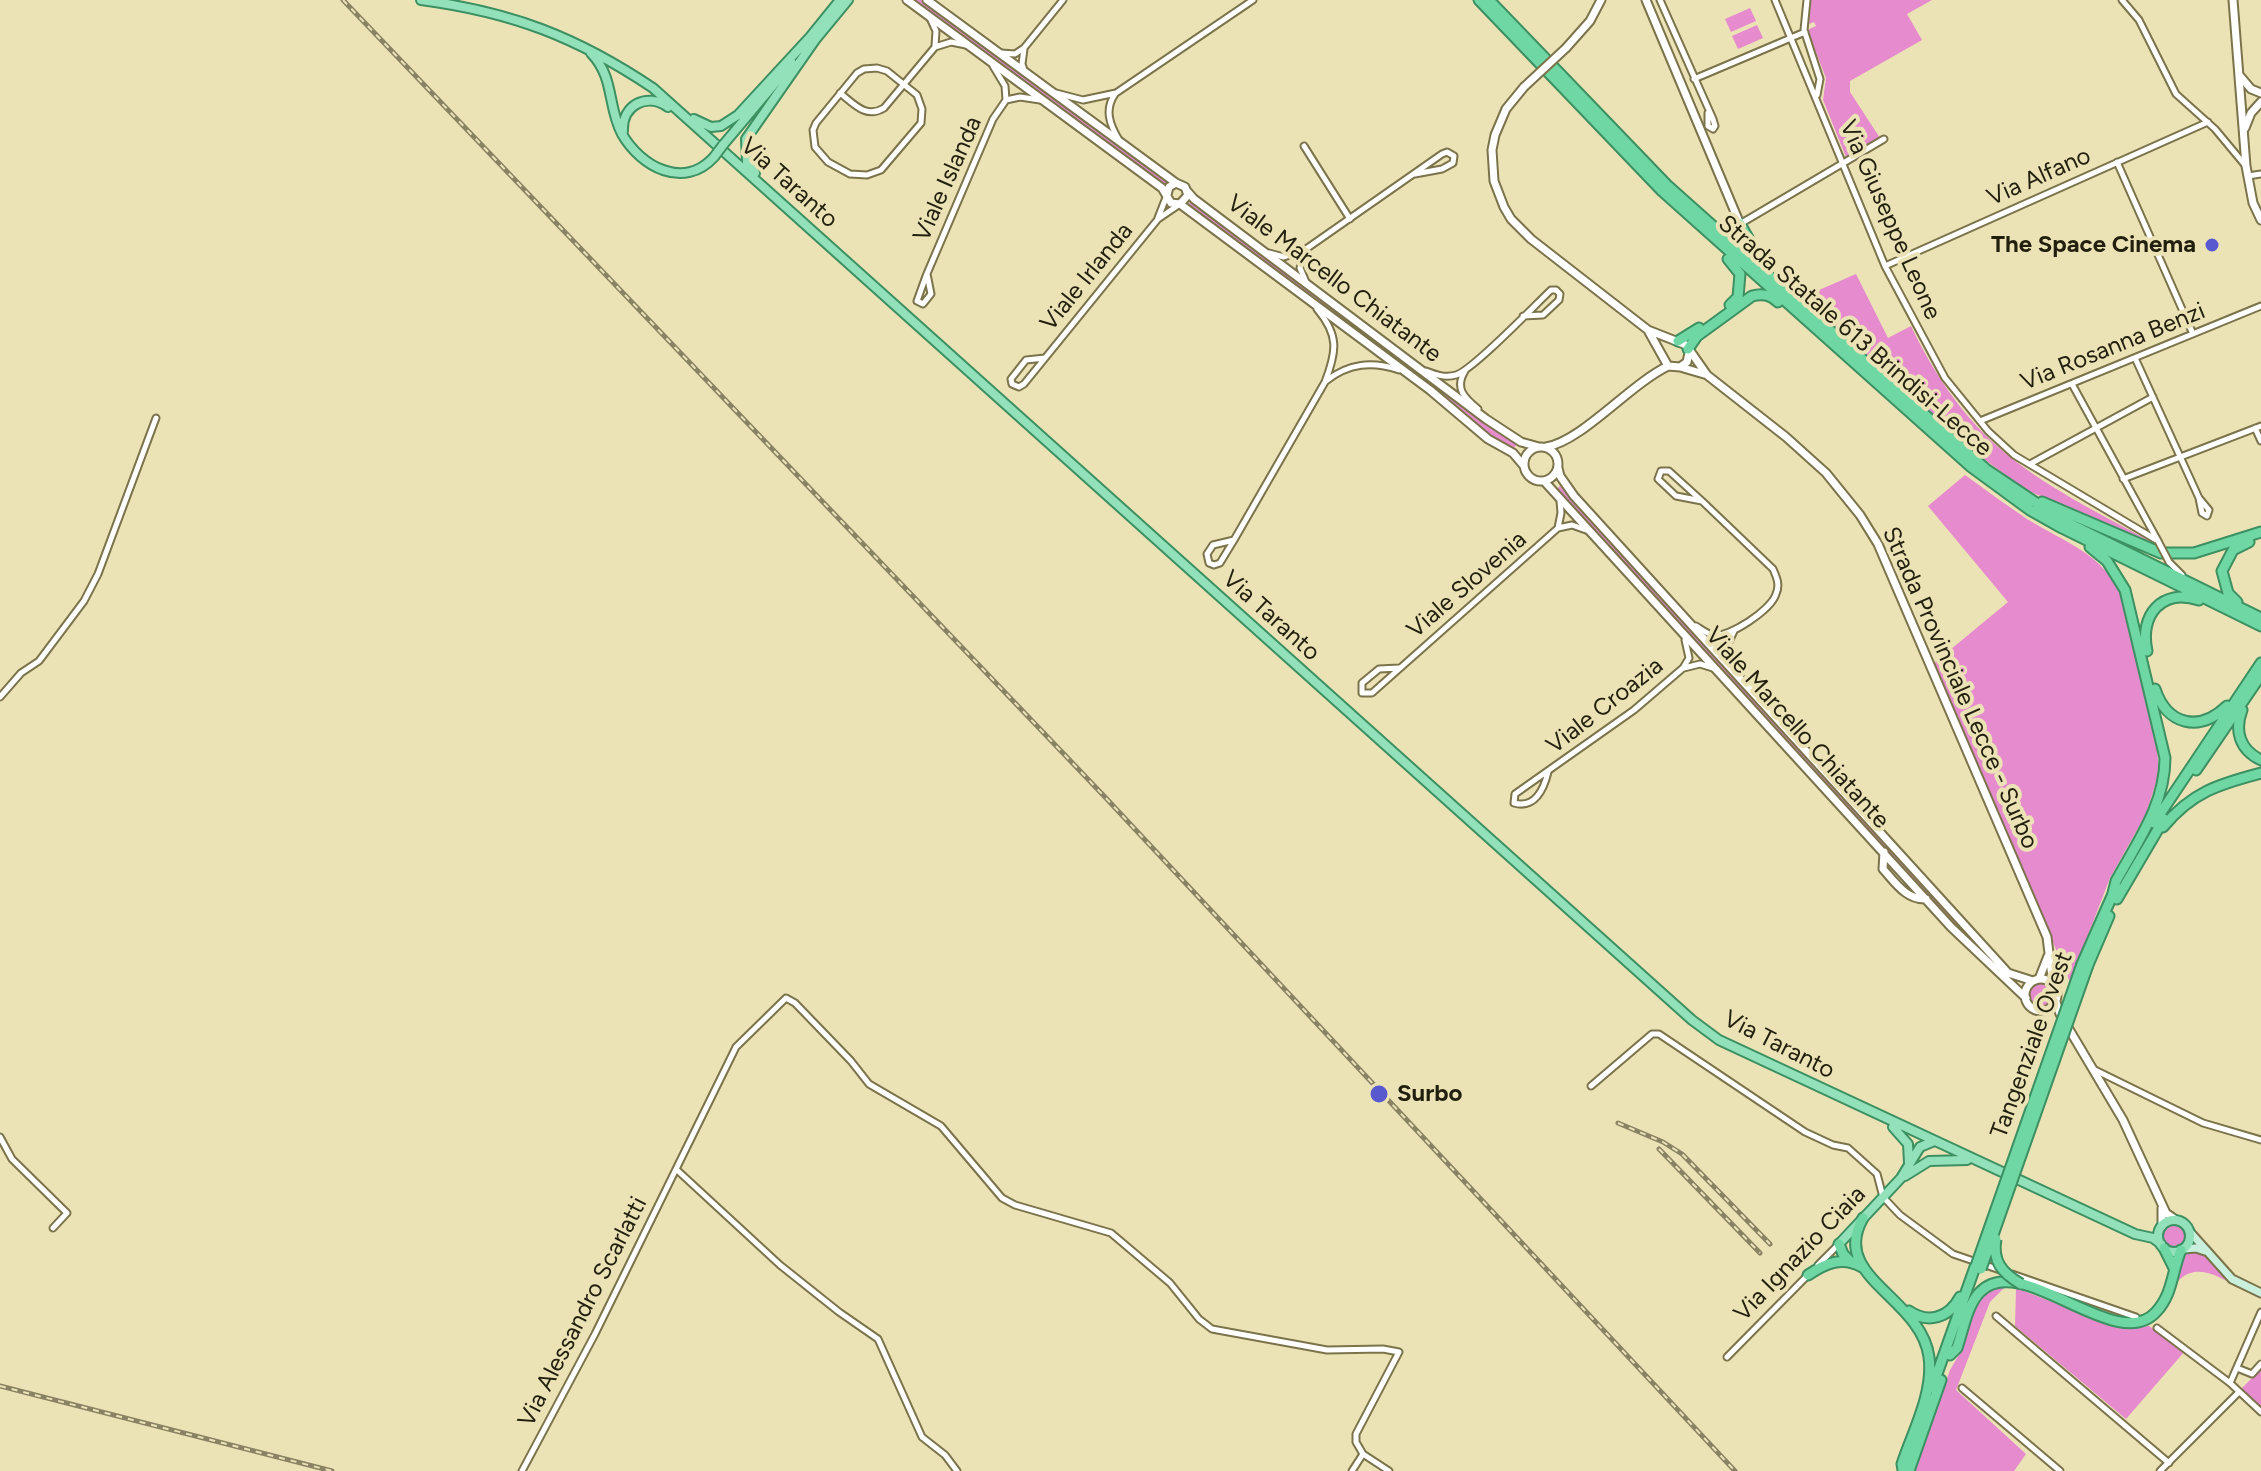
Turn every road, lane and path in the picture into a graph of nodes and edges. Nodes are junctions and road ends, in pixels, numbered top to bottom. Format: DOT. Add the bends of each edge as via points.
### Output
graph roads {
  1 [pos="421,0"];
  2 [pos="840,0"];
  3 [pos="848,0"];
  4 [pos="907,0"];
  5 [pos="927,0"];
  6 [pos="1063,0"];
  7 [pos="1253,0"];
  8 [pos="1479,0"];
  9 [pos="1489,0"];
  10 [pos="1601,0"];
  11 [pos="1646,0"];
  12 [pos="1775,0"];
  13 [pos="1807,0"];
  14 [pos="2122,0"];
  15 [pos="2233,0"];
  16 [pos="1662,1"];
  17 [pos="929,16"];
  18 [pos="1805,32"];
  19 [pos="1791,37"];
  20 [pos="813,39"];
  21 [pos="970,46"];
  22 [pos="585,47"];
  23 [pos="935,47"];
  24 [pos="1024,48"];
  25 [pos="999,53"];
  26 [pos="991,62"];
  27 [pos="2238,70"];
  28 [pos="1025,72"];
  29 [pos="1694,79"];
  30 [pos="904,84"];
  31 [pos="653,88"];
  32 [pos="1049,90"];
  33 [pos="840,93"];
  34 [pos="1116,93"];
  35 [pos="1817,95"];
  36 [pos="2261,97"];
  37 [pos="2241,99"];
  38 [pos="1006,100"];
  39 [pos="1043,101"];
  40 [pos="1708,113"];
  41 [pos="687,118"];
  42 [pos="2208,122"];
  43 [pos="2244,134"];
  44 [pos="623,135"];
  45 [pos="1884,139"];
  46 [pos="1124,146"];
  47 [pos="1304,146"];
  48 [pos="2117,162"];
  49 [pos="1844,163"];
  50 [pos="2246,166"];
  51 [pos="1415,174"];
  52 [pos="2261,174"];
  53 [pos="2248,176"];
  54 [pos="1176,183"];
  55 [pos="1187,191"];
  56 [pos="1167,195"];
  57 [pos="779,200"];
  58 [pos="1180,204"];
  59 [pos="1691,218"];
  60 [pos="1158,219"];
  61 [pos="1350,219"];
  62 [pos="2261,220"];
  63 [pos="1740,224"];
  64 [pos="1259,248"];
  65 [pos="1306,249"];
  66 [pos="1885,266"];
  67 [pos="927,274"];
  68 [pos="1307,284"];
  69 [pos="1311,303"];
  70 [pos="2261,306"];
  71 [pos="1523,316"];
  72 [pos="1813,316"];
  73 [pos="1648,330"];
  74 [pos="2193,334"];
  75 [pos="1676,340"];
  76 [pos="1833,345"];
  77 [pos="1688,351"];
  78 [pos="1045,358"];
  79 [pos="2135,358"];
  80 [pos="1663,361"];
  81 [pos="1680,367"];
  82 [pos="1420,369"];
  83 [pos="1404,371"];
  84 [pos="1465,371"];
  85 [pos="1707,375"];
  86 [pos="1325,382"];
  87 [pos="2072,384"];
  88 [pos="2153,397"];
  89 [pos="156,418"];
  90 [pos="1486,419"];
  91 [pos="1980,421"];
  92 [pos="2258,427"];
  93 [pos="2096,428"];
  94 [pos="1572,436"];
  95 [pos="2261,441"];
  96 [pos="1542,447"];
  97 [pos="1964,451"];
  98 [pos="2180,457"];
  99 [pos="1558,465"];
  100 [pos="2029,465"];
  101 [pos="1524,466"];
  102 [pos="2123,479"];
  103 [pos="1544,481"];
  104 [pos="1559,497"];
  105 [pos="2199,498"];
  106 [pos="1702,501"];
  107 [pos="2030,510"];
  108 [pos="1558,528"];
  109 [pos="1594,534"];
  110 [pos="2261,535"];
  111 [pos="1234,540"];
  112 [pos="2158,541"];
  113 [pos="2213,594"];
  114 [pos="2260,621"];
  115 [pos="1692,624"];
  116 [pos="1679,628"];
  117 [pos="1734,631"];
  118 [pos="1399,668"];
  119 [pos="1683,668"];
  120 [pos="1718,670"];
  121 [pos="1735,671"];
  122 [pos="2260,671"];
  123 [pos="0,697"];
  124 [pos="2261,760"];
  125 [pos="1548,772"];
  126 [pos="2261,773"];
  127 [pos="2129,876"];
  128 [pos="2113,893"];
  129 [pos="2050,950"];
  130 [pos="2085,964"];
  131 [pos="2036,980"];
  132 [pos="2053,985"];
  133 [pos="2026,998"];
  134 [pos="2056,1002"];
  135 [pos="2046,1010"];
  136 [pos="2072,1031"];
  137 [pos="2095,1069"];
  138 [pos="2119,1082"];
  139 [pos="1591,1086"];
  140 [pos="2110,1096"];
  141 [pos="1880,1117"];
  142 [pos="0,1137"];
  143 [pos="2261,1140"];
  144 [pos="1933,1142"];
  145 [pos="1929,1161"];
  146 [pos="1975,1161"];
  147 [pos="1909,1167"];
  148 [pos="677,1170"];
  149 [pos="1901,1178"];
  150 [pos="2011,1185"];
  151 [pos="1883,1197"];
  152 [pos="2161,1202"];
  153 [pos="1863,1218"];
  154 [pos="2176,1220"];
  155 [pos="53,1228"];
  156 [pos="2161,1228"];
  157 [pos="2124,1229"];
  158 [pos="2190,1232"];
  159 [pos="1839,1244"];
  160 [pos="2162,1246"];
  161 [pos="2182,1250"];
  162 [pos="2211,1255"];
  163 [pos="1854,1259"];
  164 [pos="1976,1267"];
  165 [pos="2175,1271"];
  166 [pos="1808,1275"];
  167 [pos="2021,1284"];
  168 [pos="2261,1293"];
  169 [pos="1900,1304"];
  170 [pos="2261,1312"];
  171 [pos="1996,1316"];
  172 [pos="2136,1317"];
  173 [pos="2157,1328"];
  174 [pos="1950,1355"];
  175 [pos="1727,1357"];
  176 [pos="2261,1364"];
  177 [pos="2237,1368"];
  178 [pos="2230,1383"];
  179 [pos="1962,1388"];
  180 [pos="2239,1392"];
  181 [pos="2261,1412"];
  182 [pos="1363,1454"];
  183 [pos="2169,1463"];
  184 [pos="522,1471"];
  185 [pos="957,1471"];
  186 [pos="1352,1471"];
  187 [pos="1389,1471"];
  188 [pos="1905,1471"];
  189 [pos="2060,1471"];
  190 [pos="2160,1471"];
  1 -- 22 [label="main road, Via Taranto" via="527,21"];
  2 -- 20 [label="main road"];
  3 -- 20 [label="main road"];
  4 -- 17 [label="street, Viale Marcello Chiatante"];
  5 -- 25 [label="street, Viale Marcello Chiatante"];
  6 -- 24 [label="street"];
  7 -- 34 [label="street"];
  8 -- 59 [label="highway, Strada Statale 613 Brindisi-Lecce"];
  9 -- 72 [label="highway, Strada Statale 613 Brindisi-Lecce" via="1667,185"];
  10 -- 73 [label="street, bridge" via="1590,21 1506,109 1492,150 1494,181 1504,207 1531,239"];
  11 -- 63 [label="street"];
  12 -- 19 [label="street, Via Giuseppe Leone"];
  13 -- 18 [label="street"];
  14 -- 42 [label="street" via="2139,20 2176,94"];
  15 -- 27 [label="street"];
  16 -- 29 [label="street"];
  17 -- 21 [label="street, Viale Marcello Chiatante"];
  17 -- 23 [label="street" via="936,31"];
  18 -- 19 [label="street"];
  18 -- 35 [label="street" via="1820,79"];
  19 -- 29 [label="street"];
  19 -- 35 [label="street, Via Giuseppe Leone"];
  20 -- 31 [label="main road" via="721,126 698,122"];
  20 -- 44 [label="main road, bridge" via="699,169 668,173"];
  20 -- 57 [label="main road" via="746,139 751,169"];
  21 -- 23 [label="street" via="951,42"];
  21 -- 26 [label="street, Viale Marcello Chiatante"];
  22 -- 31 [label="main road, Via Taranto"];
  22 -- 44 [label="main road" via="602,66"];
  23 -- 30 [label="street"];
  24 -- 25 [label="street" via="1015,54"];
  24 -- 28 [label="street"];
  25 -- 28 [label="street, Viale Marcello Chiatante"];
  26 -- 38 [label="street, Viale Islanda"];
  26 -- 39 [label="street, Viale Marcello Chiatante"];
  27 -- 36 [label="street"];
  27 -- 37 [label="street"];
  28 -- 32 [label="street, Viale Marcello Chiatante"];
  29 -- 40 [label="street"];
  30 -- 33 [label="street" via="883,69 870,68 858,72"];
  30 -- 33 [label="street" via="876,113 863,111"];
  30 -- 33 [label="street" via="919,98 921,123 886,165 867,175 836,168 815,147 816,123"];
  31 -- 41 [label="main road, Via Taranto"];
  32 -- 34 [label="street" via="1083,100"];
  32 -- 46 [label="street, Viale Marcello Chiatante"];
  34 -- 46 [label="street" via="1109,117"];
  35 -- 49 [label="street, Via Giuseppe Leone"];
  36 -- 37 [label="street"];
  36 -- 43 [label="street"];
  37 -- 43 [label="street"];
  38 -- 39 [label="street, Viale Islanda"];
  38 -- 67 [label="street, Viale Islanda"];
  39 -- 56 [label="street, Viale Marcello Chiatante"];
  41 -- 44 [label="main road" via="649,99 628,110"];
  41 -- 57 [label="main road, Via Taranto"];
  42 -- 48 [label="street, Via Alfano"];
  42 -- 50 [label="street"];
  43 -- 50 [label="street"];
  45 -- 49 [label="street"];
  46 -- 54 [label="street, Viale Marcello Chiatante"];
  47 -- 61 [label="street"];
  48 -- 66 [label="street, Via Alfano"];
  48 -- 74 [label="street"];
  49 -- 63 [label="street"];
  49 -- 66 [label="street, Via Giuseppe Leone"];
  50 -- 53 [label="street"];
  51 -- 51 [label="street" via="1442,169 1453,163 1454,156 1442,154"];
  51 -- 61 [label="street"];
  52 -- 53 [label="street"];
  53 -- 62 [label="street"];
  54 -- 55 [label="street, Viale Marcello Chiatante"];
  54 -- 56 [label="street"];
  55 -- 58 [label="street"];
  55 -- 64 [label="street, Viale Marcello Chiatante"];
  56 -- 58 [label="street, Viale Marcello Chiatante" via="1171,203"];
  56 -- 60 [label="street, Viale Irlanda"];
  57 -- 141 [label="main road, Via Taranto" via="1692,1020 1745,1054"];
  58 -- 60 [label="street, Viale Irlanda"];
  58 -- 69 [label="street, Viale Marcello Chiatante"];
  59 -- 75 [label="highway" via="1734,264 1740,284 1738,297 1727,308"];
  59 -- 76 [label="highway, Strada Statale 613 Brindisi-Lecce"];
  60 -- 78 [label="street, Viale Irlanda"];
  61 -- 65 [label="street"];
  63 -- 72 [label="highway" via="1760,263"];
  64 -- 65 [label="street" via="1284,257"];
  64 -- 68 [label="street, Viale Marcello Chiatante"];
  65 -- 68 [label="street" via="1300,268"];
  66 -- 91 [label="street, Via Giuseppe Leone" via="1930,355"];
  67 -- 67 [label="street, Viale Islanda" via="917,297 923,304 931,294"];
  68 -- 82 [label="street, Viale Marcello Chiatante"];
  69 -- 83 [label="street, Viale Marcello Chiatante"];
  69 -- 86 [label="street" via="1326,321 1335,348"];
  70 -- 74 [label="street, Via Rosanna Benzi"];
  71 -- 71 [label="street" via="1543,315 1560,294 1551,290"];
  71 -- 84 [label="street"];
  72 -- 97 [label="highway, Strada Statale 613 Brindisi-Lecce"];
  73 -- 75 [label="street"];
  73 -- 80 [label="street"];
  74 -- 79 [label="street, Via Rosanna Benzi"];
  75 -- 77 [label="street"];
  75 -- 80 [label="street" via="1663,347"];
  76 -- 77 [label="highway" via="1771,296 1761,294 1697,336"];
  76 -- 107 [label="highway, Strada Statale 613 Brindisi-Lecce" via="1970,466"];
  77 -- 81 [label="street" via="1687,362"];
  77 -- 85 [label="street, Strada Provinciale Lecce - Surbo"];
  78 -- 78 [label="street, Viale Irlanda" via="1026,360 1012,384 1024,384"];
  79 -- 87 [label="street, Via Rosanna Benzi"];
  79 -- 88 [label="street"];
  80 -- 81 [label="street"];
  80 -- 94 [label="street"];
  81 -- 85 [label="street, Strada Provinciale Lecce - Surbo"];
  82 -- 84 [label="street" via="1439,376"];
  82 -- 90 [label="street, Viale Marcello Chiatante"];
  83 -- 86 [label="street" via="1357,365"];
  83 -- 101 [label="street, Viale Marcello Chiatante"];
  84 -- 90 [label="street" via="1460,391"];
  85 -- 129 [label="street, Strada Provinciale Lecce - Surbo" via="1826,473 1878,544"];
  86 -- 111 [label="street"];
  87 -- 91 [label="street, Via Rosanna Benzi"];
  87 -- 93 [label="street"];
  88 -- 93 [label="street"];
  88 -- 98 [label="street"];
  89 -- 123 [label="street" via="84,601 39,661"];
  90 -- 96 [label="street, Viale Marcello Chiatante" via="1521,442"];
  91 -- 100 [label="street, Via Giuseppe Leone"];
  92 -- 95 [label="street"];
  92 -- 98 [label="street"];
  93 -- 100 [label="street"];
  93 -- 102 [label="street"];
  94 -- 96 [label="street"];
  94 -- 99 [label="street"];
  96 -- 99 [label="street, Viale Marcello Chiatante" via="1554,452"];
  96 -- 101 [label="street" via="1529,451"];
  97 -- 110 [label="highway" via="2037,500 2161,553 2194,553"];
  97 -- 113 [label="highway, Strada Statale 613 Brindisi-Lecce" via="2060,519"];
  98 -- 102 [label="street"];
  98 -- 105 [label="street"];
  99 -- 103 [label="street"];
  99 -- 115 [label="street, Viale Marcello Chiatante" via="1574,496"];
  100 -- 112 [label="street, Via Giuseppe Leone"];
  101 -- 103 [label="street, Viale Marcello Chiatante" via="1529,475"];
  102 -- 112 [label="street"];
  103 -- 104 [label="street, Viale Marcello Chiatante"];
  104 -- 108 [label="street, Viale Slovenia"];
  104 -- 109 [label="street, Viale Marcello Chiatante"];
  106 -- 106 [label="street" via="1669,471 1661,471 1658,479 1676,496"];
  106 -- 117 [label="street" via="1773,569 1778,582 1770,604"];
  107 -- 114 [label="highway, Strada Statale 613 Brindisi-Lecce"];
  107 -- 128 [label="highway" via="2093,549 2120,579 2164,748 2158,803"];
  108 -- 109 [label="street, Viale Slovenia" via="1572,525"];
  108 -- 118 [label="street, Viale Slovenia"];
  109 -- 116 [label="street, Viale Marcello Chiatante"];
  110 -- 114 [label="highway" via="2233,550 2222,571 2228,593"];
  111 -- 111 [label="street" via="1213,545 1209,563 1220,563"];
  112 -- 113 [label="street, bridge" via="2178,572"];
  113 -- 114 [label="highway, Strada Statale 613 Brindisi-Lecce"];
  114 -- 122 [label="highway" via="2248,623 2181,597 2152,611 2144,636 2159,700 2171,715 2190,722 2218,714"];
  115 -- 117 [label="street" via="1715,635"];
  115 -- 121 [label="street, Viale Marcello Chiatante"];
  116 -- 119 [label="street, Viale Croazia" via="1689,650"];
  116 -- 120 [label="street, Viale Marcello Chiatante"];
  117 -- 121 [label="street" via="1727,646"];
  118 -- 118 [label="street, Viale Slovenia" via="1379,669 1362,683 1362,693 1372,693"];
  119 -- 120 [label="street, Viale Croazia" via="1700,664"];
  119 -- 125 [label="street, Viale Croazia"];
  120 -- 133 [label="street, Viale Marcello Chiatante" via="1926,899"];
  121 -- 131 [label="street, Viale Marcello Chiatante" via="2008,973"];
  122 -- 124 [label="highway" via="2238,730 2244,748"];
  122 -- 127 [label="highway, Tangenziale Ovest"];
  122 -- 128 [label="highway, Tangenziale Ovest" via="2142,841"];
  125 -- 125 [label="street, Viale Croazia" via="1515,794 1514,803 1526,804 1542,793"];
  126 -- 127 [label="highway" via="2213,787 2182,806"];
  127 -- 130 [label="highway, Tangenziale Ovest"];
  128 -- 130 [label="highway, Tangenziale Ovest"];
  129 -- 131 [label="street"];
  129 -- 132 [label="street, Strada Provinciale Lecce - Surbo"];
  130 -- 150 [label="highway, Tangenziale Ovest, bridge"];
  130 -- 164 [label="highway, Tangenziale Ovest, bridge"];
  131 -- 132 [label="street, Viale Marcello Chiatante"];
  131 -- 133 [label="street"];
  132 -- 134 [label="street"];
  133 -- 135 [label="street, Viale Marcello Chiatante" via="2031,1007"];
  134 -- 135 [label="street"];
  134 -- 136 [label="street"];
  135 -- 136 [label="street, Viale Marcello Chiatante"];
  136 -- 137 [label="street"];
  137 -- 138 [label="street"];
  137 -- 140 [label="street"];
  138 -- 140 [label="street"];
  138 -- 143 [label="street" via="2203,1123"];
  139 -- 151 [label="street" via="1652,1034 1659,1034 1805,1132 1848,1148 1877,1174"];
  140 -- 152 [label="street"];
  141 -- 144 [label="main road, Via Taranto"];
  141 -- 147 [label="main road" via="1905,1137"];
  142 -- 155 [label="street" via="12,1159 67,1213"];
  144 -- 145 [label="main road"];
  144 -- 146 [label="main road, Via Taranto"];
  144 -- 147 [label="main road, Via Ignazio Ciaia" via="1920,1147"];
  145 -- 146 [label="main road"];
  145 -- 149 [label="main road, Via Ignazio Ciaia"];
  146 -- 157 [label="main road, Via Taranto"];
  147 -- 149 [label="main road, Via Ignazio Ciaia"];
  148 -- 182 [label="street, Via Alessandro Scarlatti" via="736,1047 786,998 869,1084 941,1126 1002,1198 1111,1233 1170,1283 1205,1325 1327,1350 1399,1352 1356,1434"];
  148 -- 184 [label="street, Via Alessandro Scarlatti"];
  148 -- 185 [label="street" via="780,1265 878,1339 922,1437"];
  149 -- 151 [label="main road, Via Ignazio Ciaia"];
  150 -- 164 [label="highway, Tangenziale Ovest, bridge"];
  150 -- 167 [label="highway, bridge" via="1994,1249 2001,1269"];
  151 -- 153 [label="main road, Via Ignazio Ciaia"];
  151 -- 172 [label="street" via="1953,1254"];
  152 -- 154 [label="street"];
  152 -- 156 [label="street"];
  153 -- 159 [label="main road, Via Ignazio Ciaia"];
  153 -- 163 [label="highway" via="1855,1235"];
  154 -- 156 [label="main road, Via Taranto"];
  154 -- 158 [label="main road"];
  156 -- 157 [label="main road, Via Taranto" via="2143,1234"];
  156 -- 160 [label="main road"];
  157 -- 160 [label="main road, Via Taranto"];
  158 -- 161 [label="main road"];
  158 -- 162 [label="main road"];
  159 -- 163 [label="highway" via="1843,1254"];
  159 -- 166 [label="street, Via Ignazio Ciaia"];
  160 -- 161 [label="main road, Via Taranto"];
  160 -- 165 [label="highway"];
  161 -- 162 [label="main road, Via Taranto" via="2196,1248"];
  161 -- 165 [label="highway"];
  162 -- 168 [label="main road" via="2232,1279"];
  163 -- 166 [label="highway" via="1829,1263"];
  163 -- 169 [label="highway"];
  164 -- 169 [label="highway" via="1955,1306 1942,1316 1922,1317"];
  164 -- 174 [label="highway, Tangenziale Ovest"];
  164 -- 188 [label="highway, Tangenziale Ovest"];
  165 -- 167 [label="highway" via="2155,1313 2133,1323"];
  166 -- 175 [label="street, Via Ignazio Ciaia"];
  167 -- 174 [label="highway" via="1999,1281 1980,1291"];
  169 -- 188 [label="highway" via="1923,1335 1930,1367 1902,1464"];
  170 -- 177 [label="street"];
  171 -- 183 [label="street"];
  173 -- 178 [label="street"];
  174 -- 188 [label="highway, Tangenziale Ovest"];
  176 -- 177 [label="street" via="2252,1374"];
  177 -- 178 [label="street"];
  178 -- 180 [label="street"];
  179 -- 189 [label="street"];
  180 -- 181 [label="street"];
  180 -- 183 [label="street"];
  182 -- 186 [label="street"];
  182 -- 187 [label="street"];
  183 -- 190 [label="street"];
}
